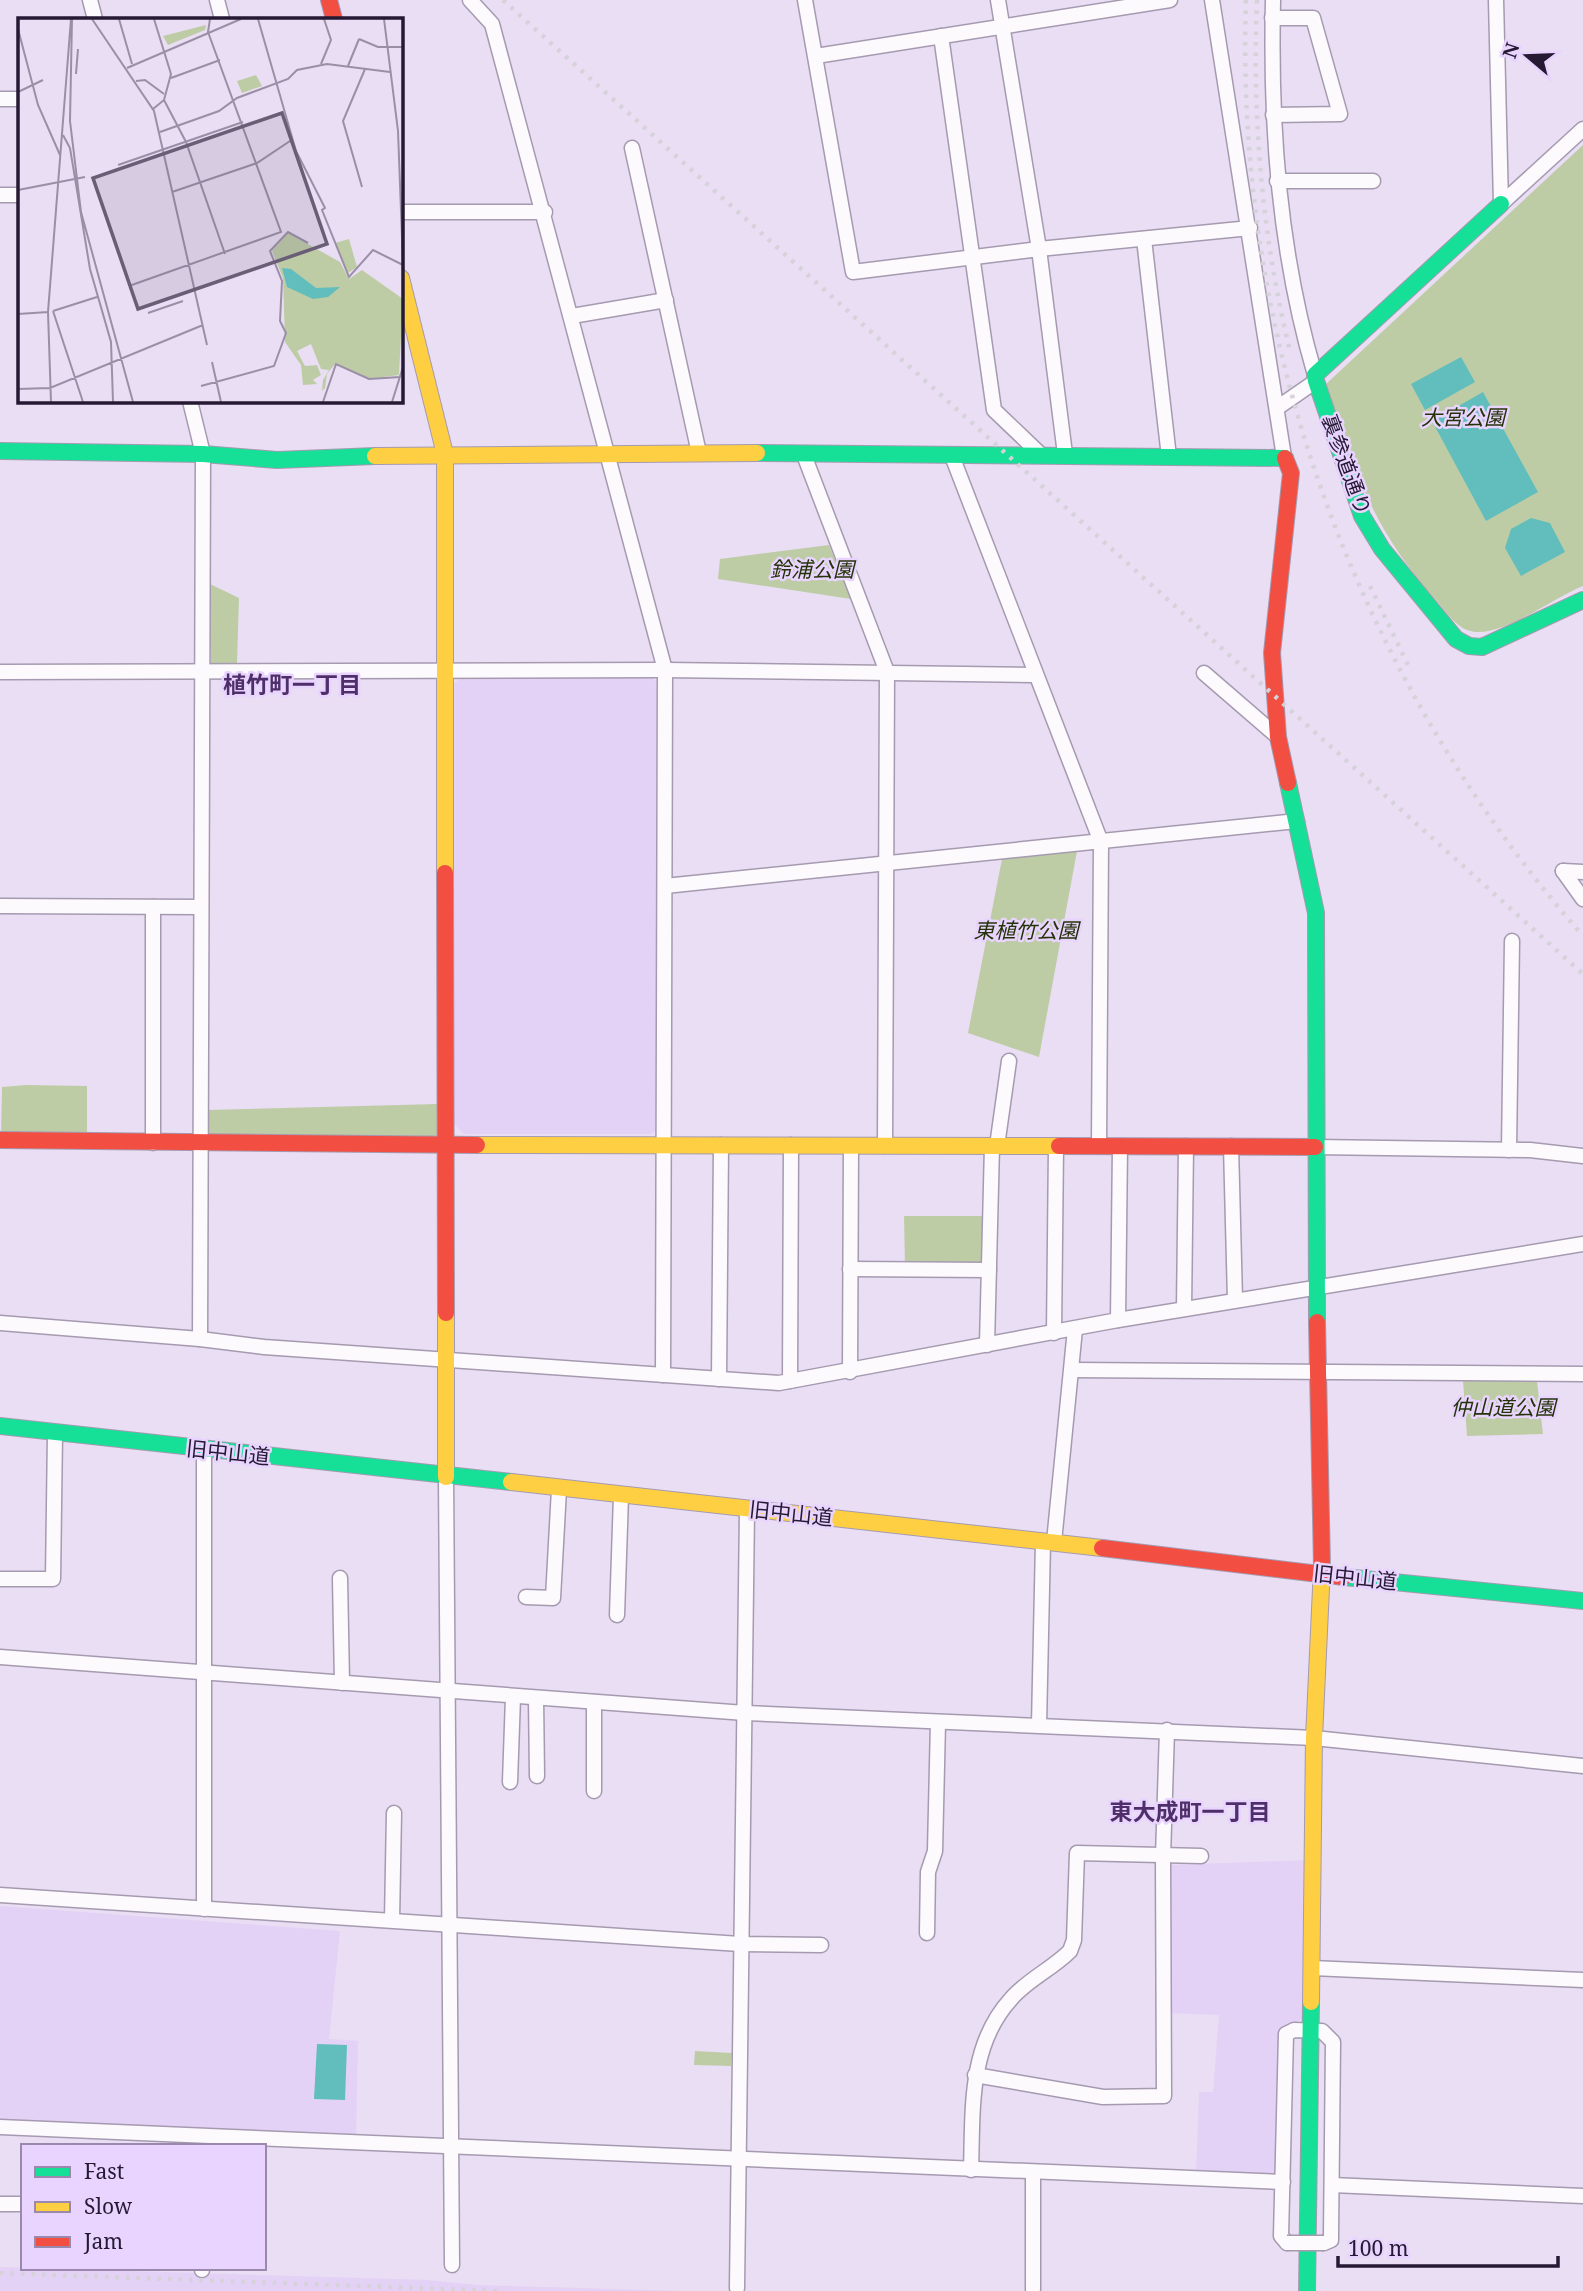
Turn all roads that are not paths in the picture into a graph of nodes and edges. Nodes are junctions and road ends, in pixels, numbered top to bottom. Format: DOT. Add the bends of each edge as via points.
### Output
graph roads {
  1 [pos="90,0"];
  2 [pos="217,0"];
  3 [pos="329,0"];
  4 [pos="470,0"];
  5 [pos="805,0"];
  6 [pos="998,0"];
  7 [pos="1170,0"];
  8 [pos="1212,0"];
  9 [pos="1273,0"];
  10 [pos="1496,0"];
  11 [pos="95,18"];
  12 [pos="222,18"];
  13 [pos="334,18"];
  14 [pos="1272,18"];
  15 [pos="1003,26"];
  16 [pos="941,36"];
  17 [pos="816,56"];
  18 [pos="0,99"];
  19 [pos="18,99"];
  20 [pos="1273,115"];
  21 [pos="1583,129"];
  22 [pos="632,148"];
  23 [pos="1277,181"];
  24 [pos="1373,181"];
  25 [pos="0,195"];
  26 [pos="18,195"];
  27 [pos="1501,204"];
  28 [pos="402,212"];
  29 [pos="545,212"];
  30 [pos="1250,228"];
  31 [pos="1144,239"];
  32 [pos="1039,249"];
  33 [pos="975,257"];
  34 [pos="402,282"];
  35 [pos="666,300"];
  36 [pos="572,316"];
  37 [pos="1316,378"];
  38 [pos="190,402"];
  39 [pos="1277,408"];
  40 [pos="0,451"];
  41 [pos="607,453"];
  42 [pos="699,453"];
  43 [pos="1039,453"];
  44 [pos="203,454"];
  45 [pos="445,454"];
  46 [pos="1065,454"];
  47 [pos="804,455"];
  48 [pos="952,456"];
  49 [pos="1169,457"];
  50 [pos="1284,457"];
  51 [pos="1583,600"];
  52 [pos="665,670"];
  53 [pos="0,672"];
  54 [pos="202,672"];
  55 [pos="445,672"];
  56 [pos="887,672"];
  57 [pos="1204,673"];
  58 [pos="1034,675"];
  59 [pos="1278,737"];
  60 [pos="1297,821"];
  61 [pos="1101,842"];
  62 [pos="886,862"];
  63 [pos="1583,872"];
  64 [pos="666,886"];
  65 [pos="1583,899"];
  66 [pos="0,906"];
  67 [pos="153,906"];
  68 [pos="201,907"];
  69 [pos="1512,941"];
  70 [pos="1009,1061"];
  71 [pos="0,1140"];
  72 [pos="153,1143"];
  73 [pos="444,1143"];
  74 [pos="201,1144"];
  75 [pos="664,1145"];
  76 [pos="721,1145"];
  77 [pos="791,1146"];
  78 [pos="851,1146"];
  79 [pos="885,1146"];
  80 [pos="994,1146"];
  81 [pos="1056,1146"];
  82 [pos="1099,1146"];
  83 [pos="1120,1146"];
  84 [pos="1186,1146"];
  85 [pos="1231,1146"];
  86 [pos="1315,1147"];
  87 [pos="1509,1150"];
  88 [pos="1583,1156"];
  89 [pos="1583,1244"];
  90 [pos="850,1269"];
  91 [pos="989,1270"];
  92 [pos="1316,1288"];
  93 [pos="1235,1300"];
  94 [pos="1184,1309"];
  95 [pos="1118,1320"];
  96 [pos="0,1323"];
  97 [pos="1075,1329"];
  98 [pos="1054,1333"];
  99 [pos="200,1339"];
  100 [pos="987,1345"];
  101 [pos="444,1360"];
  102 [pos="1072,1370"];
  103 [pos="850,1372"];
  104 [pos="1318,1372"];
  105 [pos="1583,1374"];
  106 [pos="663,1375"];
  107 [pos="719,1379"];
  108 [pos="790,1381"];
  109 [pos="0,1426"];
  110 [pos="55,1433"];
  111 [pos="204,1451"];
  112 [pos="446,1477"];
  113 [pos="559,1489"];
  114 [pos="621,1496"];
  115 [pos="747,1510"];
  116 [pos="1048,1542"];
  117 [pos="1321,1575"];
  118 [pos="340,1578"];
  119 [pos="0,1579"];
  120 [pos="526,1597"];
  121 [pos="1583,1601"];
  122 [pos="617,1615"];
  123 [pos="0,1657"];
  124 [pos="203,1670"];
  125 [pos="342,1683"];
  126 [pos="447,1692"];
  127 [pos="513,1697"];
  128 [pos="536,1698"];
  129 [pos="594,1702"];
  130 [pos="745,1713"];
  131 [pos="938,1722"];
  132 [pos="1039,1725"];
  133 [pos="1167,1730"];
  134 [pos="1314,1738"];
  135 [pos="1583,1766"];
  136 [pos="537,1776"];
  137 [pos="510,1782"];
  138 [pos="594,1791"];
  139 [pos="394,1813"];
  140 [pos="1201,1856"];
  141 [pos="1163,1857"];
  142 [pos="0,1895"];
  143 [pos="204,1909"];
  144 [pos="392,1920"];
  145 [pos="449,1923"];
  146 [pos="927,1933"];
  147 [pos="740,1944"];
  148 [pos="821,1945"];
  149 [pos="1311,1968"];
  150 [pos="1583,1980"];
  151 [pos="1309,2030"];
  152 [pos="975,2075"];
  153 [pos="0,2127"];
  154 [pos="206,2142"];
  155 [pos="452,2149"];
  156 [pos="738,2160"];
  157 [pos="971,2170"];
  158 [pos="1033,2172"];
  159 [pos="1283,2182"];
  160 [pos="1332,2185"];
  161 [pos="1583,2196"];
  162 [pos="0,2204"];
  163 [pos="21,2204"];
  164 [pos="452,2266"];
  165 [pos="737,2288"];
  166 [pos="1033,2290"];
  167 [pos="1307,2291"];
  1 -- 11 [label="street"];
  2 -- 12 [label="street"];
  3 -- 13 [label="street"];
  4 -- 29 [label="street" via="492,24"];
  5 -- 17 [label="street"];
  6 -- 15 [label="street"];
  7 -- 15 [label="street"];
  8 -- 30 [label="street"];
  9 -- 14 [label="street"];
  10 -- 27 [label="street"];
  14 -- 20 [label="street"];
  14 -- 20 [label="street" via="1313,18 1340,114"];
  15 -- 16 [label="street"];
  15 -- 32 [label="street"];
  16 -- 17 [label="street"];
  16 -- 33 [label="street"];
  17 -- 33 [label="street" via="853,272"];
  18 -- 19 [label="street"];
  20 -- 23 [label="street"];
  21 -- 27 [label="street"];
  22 -- 35 [label="street"];
  23 -- 24 [label="street"];
  23 -- 37 [label="street" via="1285,250"];
  25 -- 26 [label="street"];
  27 -- 37 [label="street"];
  28 -- 29 [label="street"];
  29 -- 36 [label="street"];
  30 -- 31 [label="street"];
  30 -- 39 [label="street"];
  31 -- 32 [label="street"];
  31 -- 49 [label="street"];
  32 -- 33 [label="street"];
  32 -- 46 [label="street"];
  33 -- 43 [label="street" via="994,410"];
  34 -- 45 [label="street"];
  35 -- 36 [label="street"];
  35 -- 42 [label="street"];
  36 -- 41 [label="street"];
  37 -- 39 [label="street"];
  37 -- 51 [label="street, 裏参道通り" via="1362,516 1395,566 1456,639 1482,647"];
  38 -- 44 [label="street"];
  39 -- 50 [label="street"];
  40 -- 44 [label="street"];
  41 -- 42 [label="street"];
  41 -- 45 [label="street"];
  41 -- 52 [label="street"];
  42 -- 47 [label="street"];
  43 -- 46 [label="street"];
  43 -- 48 [label="street"];
  44 -- 45 [label="street" via="317,460"];
  44 -- 54 [label="street"];
  45 -- 55 [label="street"];
  46 -- 49 [label="street"];
  47 -- 48 [label="street"];
  47 -- 56 [label="street"];
  48 -- 58 [label="street"];
  49 -- 50 [label="street"];
  50 -- 59 [label="street" via="1291,473 1272,653"];
  52 -- 55 [label="street"];
  52 -- 56 [label="street"];
  52 -- 64 [label="street"];
  53 -- 54 [label="street"];
  54 -- 55 [label="street"];
  54 -- 68 [label="street"];
  55 -- 73 [label="street"];
  56 -- 58 [label="street"];
  56 -- 62 [label="street"];
  57 -- 59 [label="street"];
  58 -- 61 [label="street"];
  59 -- 60 [label="street"];
  60 -- 61 [label="street"];
  60 -- 86 [label="street" via="1316,913"];
  61 -- 62 [label="street"];
  61 -- 82 [label="street"];
  62 -- 64 [label="street"];
  62 -- 79 [label="street"];
  63 -- 65 [label="street" via="1563,871"];
  64 -- 75 [label="street"];
  66 -- 67 [label="street"];
  67 -- 68 [label="street"];
  67 -- 72 [label="street"];
  68 -- 74 [label="street"];
  69 -- 87 [label="street"];
  70 -- 80 [label="street"];
  71 -- 72 [label="street"];
  72 -- 74 [label="street"];
  73 -- 74 [label="street"];
  73 -- 75 [label="street"];
  73 -- 101 [label="street"];
  74 -- 99 [label="street"];
  75 -- 76 [label="street"];
  75 -- 106 [label="street"];
  76 -- 77 [label="street"];
  76 -- 107 [label="street"];
  77 -- 78 [label="street"];
  77 -- 108 [label="street"];
  78 -- 79 [label="street"];
  78 -- 90 [label="street"];
  79 -- 80 [label="street"];
  80 -- 81 [label="street"];
  80 -- 91 [label="street"];
  81 -- 82 [label="street"];
  81 -- 98 [label="street"];
  82 -- 83 [label="street"];
  83 -- 84 [label="street"];
  83 -- 95 [label="street"];
  84 -- 85 [label="street"];
  84 -- 94 [label="street"];
  85 -- 86 [label="street"];
  85 -- 93 [label="street"];
  86 -- 87 [label="street"];
  86 -- 92 [label="street"];
  87 -- 88 [label="street"];
  89 -- 92 [label="street"];
  90 -- 91 [label="street"];
  90 -- 103 [label="street"];
  91 -- 100 [label="street"];
  92 -- 93 [label="street"];
  92 -- 104 [label="street"];
  93 -- 94 [label="street"];
  94 -- 95 [label="street"];
  95 -- 97 [label="street"];
  96 -- 99 [label="street"];
  97 -- 98 [label="street"];
  97 -- 102 [label="street"];
  98 -- 100 [label="street"];
  99 -- 101 [label="street"];
  100 -- 103 [label="street"];
  101 -- 106 [label="street"];
  101 -- 112 [label="street"];
  102 -- 104 [label="street"];
  102 -- 116 [label="street"];
  103 -- 108 [label="street"];
  104 -- 105 [label="street"];
  104 -- 117 [label="street"];
  106 -- 107 [label="street"];
  107 -- 108 [label="street"];
  109 -- 110 [label="street, 旧中山道"];
  110 -- 111 [label="street, 旧中山道"];
  110 -- 119 [label="street" via="53,1579"];
  111 -- 112 [label="street, 旧中山道"];
  111 -- 124 [label="street"];
  112 -- 113 [label="street, 旧中山道"];
  112 -- 126 [label="street"];
  113 -- 114 [label="street, 旧中山道"];
  113 -- 120 [label="street" via="553,1598"];
  114 -- 115 [label="street, 旧中山道"];
  114 -- 122 [label="street"];
  115 -- 116 [label="street, 旧中山道"];
  115 -- 130 [label="street"];
  116 -- 117 [label="street, 旧中山道"];
  116 -- 132 [label="street"];
  117 -- 121 [label="street, 旧中山道"];
  117 -- 134 [label="street"];
  118 -- 125 [label="street"];
  123 -- 124 [label="street"];
  124 -- 125 [label="street"];
  124 -- 143 [label="street"];
  125 -- 126 [label="street"];
  126 -- 127 [label="street"];
  126 -- 145 [label="street"];
  127 -- 128 [label="street"];
  127 -- 137 [label="street"];
  128 -- 129 [label="street"];
  128 -- 136 [label="street"];
  129 -- 130 [label="street"];
  129 -- 138 [label="street"];
  130 -- 131 [label="street"];
  130 -- 147 [label="street"];
  131 -- 132 [label="street"];
  131 -- 146 [label="street" via="936,1851 928,1872"];
  132 -- 133 [label="street"];
  133 -- 134 [label="street"];
  133 -- 141 [label="street"];
  134 -- 135 [label="street"];
  134 -- 149 [label="street"];
  139 -- 144 [label="street"];
  140 -- 141 [label="street"];
  141 -- 152 [label="street" via="1077,1853 1070,1951 1009,2001 981,2050"];
  141 -- 152 [label="street" via="1164,2095 1103,2097"];
  142 -- 143 [label="street"];
  143 -- 144 [label="street"];
  144 -- 145 [label="street"];
  145 -- 147 [label="street"];
  145 -- 155 [label="street"];
  147 -- 148 [label="street"];
  147 -- 156 [label="street"];
  149 -- 150 [label="street"];
  149 -- 151 [label="street"];
  151 -- 159 [label="street" via="1286,2034"];
  151 -- 160 [label="street" via="1322,2031 1333,2042"];
  151 -- 167 [label="street"];
  152 -- 157 [label="street"];
  153 -- 154 [label="street"];
  154 -- 155 [label="street"];
  155 -- 156 [label="street"];
  155 -- 164 [label="street"];
  156 -- 157 [label="street"];
  156 -- 165 [label="street"];
  157 -- 158 [label="street"];
  158 -- 159 [label="street"];
  158 -- 166 [label="street"];
  159 -- 160 [label="street, bridge" via="1282,2240 1287,2243 1331,2240"];
  160 -- 161 [label="street"];
  162 -- 163 [label="street"];
}
